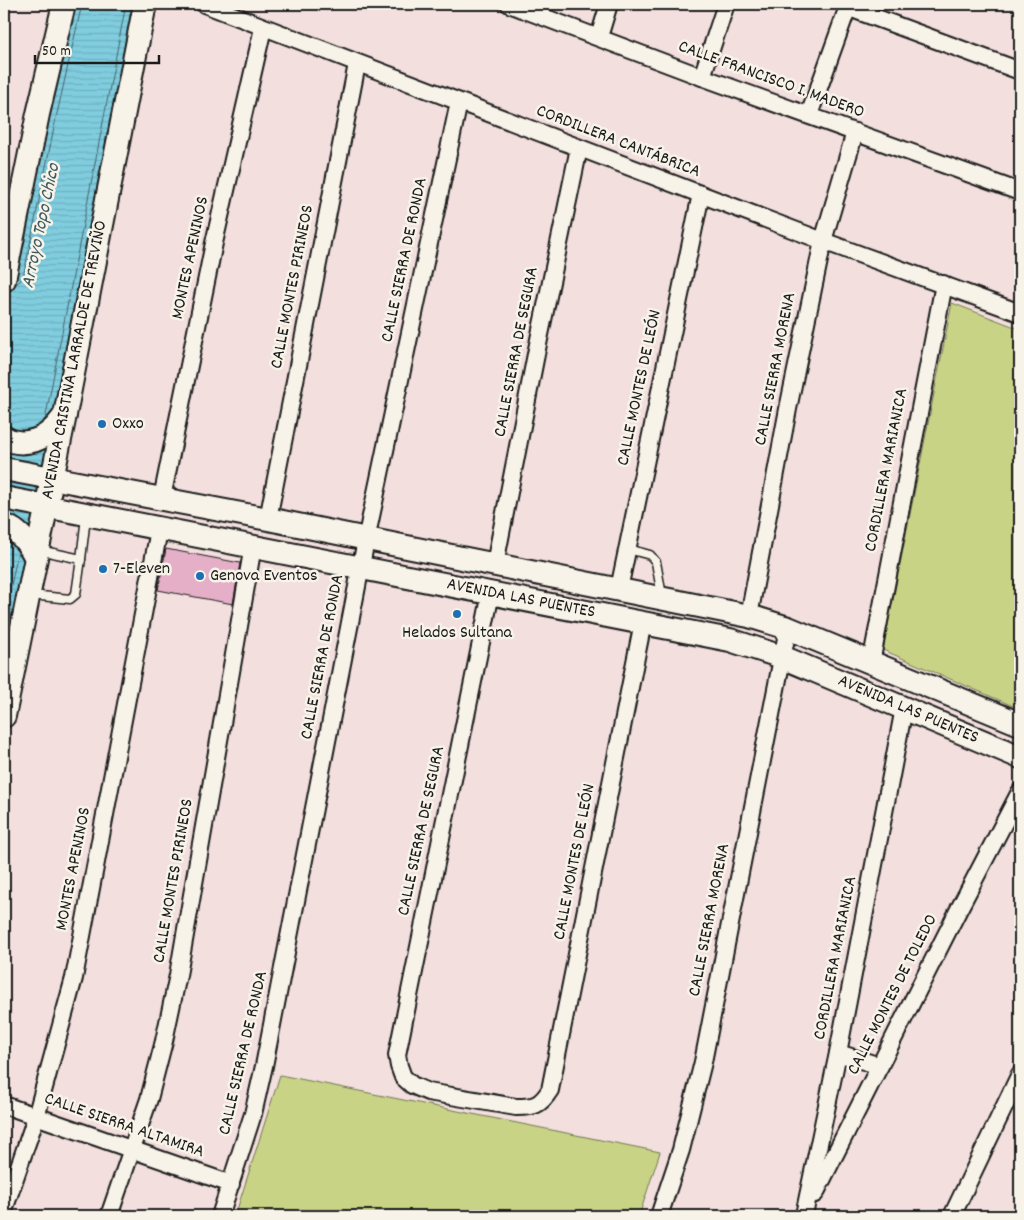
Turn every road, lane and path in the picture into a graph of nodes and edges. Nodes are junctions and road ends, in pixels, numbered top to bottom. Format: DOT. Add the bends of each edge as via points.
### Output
graph roads {
  1 [pos="56,4"];
  2 [pos="64,4"];
  3 [pos="144,4"];
  4 [pos="156,4"];
  5 [pos="204,4"];
  6 [pos="509,4"];
  7 [pos="609,4"];
  8 [pos="726,4"];
  9 [pos="848,6"];
  10 [pos="263,28"];
  11 [pos="598,37"];
  12 [pos="357,64"];
  13 [pos="1020,70"];
  14 [pos="702,77"];
  15 [pos="459,102"];
  16 [pos="38,114"];
  17 [pos="809,115"];
  18 [pos="855,132"];
  19 [pos="579,148"];
  20 [pos="109,192"];
  21 [pos="1020,192"];
  22 [pos="701,194"];
  23 [pos="823,241"];
  24 [pos="4,280"];
  25 [pos="944,284"];
  26 [pos="1020,314"];
  27 [pos="58,423"];
  28 [pos="4,437"];
  29 [pos="4,469"];
  30 [pos="48,477"];
  31 [pos="4,498"];
  32 [pos="162,498"];
  33 [pos="41,506"];
  34 [pos="86,515"];
  35 [pos="268,519"];
  36 [pos="4,525"];
  37 [pos="159,530"];
  38 [pos="366,540"];
  39 [pos="253,546"];
  40 [pos="33,549"];
  41 [pos="628,549"];
  42 [pos="81,559"];
  43 [pos="495,564"];
  44 [pos="361,568"];
  45 [pos="619,589"];
  46 [pos="491,593"];
  47 [pos="28,595"];
  48 [pos="662,598"];
  49 [pos="749,616"];
  50 [pos="643,622"];
  51 [pos="788,628"];
  52 [pos="782,657"];
  53 [pos="871,663"];
  54 [pos="904,708"];
  55 [pos="4,716"];
  56 [pos="1020,724"];
  57 [pos="1020,758"];
  58 [pos="1020,792"];
  59 [pos="838,1053"];
  60 [pos="880,1066"];
  61 [pos="1020,1074"];
  62 [pos="537,1105"];
  63 [pos="4,1106"];
  64 [pos="36,1117"];
  65 [pos="132,1150"];
  66 [pos="231,1184"];
  67 [pos="4,1210"];
  68 [pos="804,1215"];
  69 [pos="109,1216"];
  70 [pos="220,1216"];
  71 [pos="659,1216"];
  72 [pos="952,1216"];
  1 -- 16 [label="street"];
  2 -- 16 [label="street"];
  3 -- 20 [label="street, AVENIDA CRISTINA LARRALDE DE TREVIÑO"];
  4 -- 20 [label="street" via="119,174"];
  5 -- 10 [label="street, CORDILLERA CANTÁBRICA"];
  6 -- 11 [label="street, CALLE FRANCISCO I. MADERO"];
  7 -- 11 [label="street"];
  8 -- 14 [label="street"];
  9 -- 13 [label="street"];
  9 -- 17 [label="street"];
  10 -- 12 [label="street, CORDILLERA CANTÁBRICA"];
  10 -- 32 [label="street, MONTES APENINOS" via="214,243"];
  11 -- 14 [label="street, CALLE FRANCISCO I. MADERO"];
  12 -- 15 [label="street, CORDILLERA CANTÁBRICA"];
  12 -- 35 [label="street, CALLE MONTES PIRINEOS"];
  14 -- 17 [label="street, CALLE FRANCISCO I. MADERO"];
  15 -- 19 [label="street, CORDILLERA CANTÁBRICA"];
  15 -- 38 [label="street, CALLE SIERRA DE RONDA"];
  16 -- 24 [label="street"];
  17 -- 18 [label="street, CALLE FRANCISCO I. MADERO"];
  18 -- 21 [label="street, CALLE FRANCISCO I. MADERO"];
  18 -- 23 [label="street, CALLE SIERRA MORENA"];
  19 -- 22 [label="street, CORDILLERA CANTÁBRICA"];
  19 -- 43 [label="street, CALLE SIERRA DE SEGURA"];
  20 -- 27 [label="street, AVENIDA CRISTINA LARRALDE DE TREVIÑO"];
  22 -- 23 [label="street, CORDILLERA CANTÁBRICA"];
  22 -- 41 [label="street, CALLE MONTES DE LEÓN"];
  23 -- 25 [label="street, CORDILLERA CANTÁBRICA"];
  23 -- 49 [label="street, CALLE SIERRA MORENA"];
  25 -- 26 [label="street, CORDILLERA CANTÁBRICA"];
  25 -- 53 [label="street, CORDILLERA MARIANICA"];
  27 -- 28 [label="street" via="44,436 25,442 13,442"];
  27 -- 30 [label="street, AVENIDA CRISTINA LARRALDE DE TREVIÑO"];
  29 -- 30 [label="street, AVENIDA LAS PUENTES"];
  30 -- 32 [label="street, AVENIDA LAS PUENTES"];
  30 -- 33 [label="street, AVENIDA CRISTINA LARRALDE DE TREVIÑO"];
  31 -- 33 [label="street, AVENIDA LAS PUENTES"];
  32 -- 35 [label="street, AVENIDA LAS PUENTES"];
  33 -- 34 [label="street, AVENIDA LAS PUENTES"];
  33 -- 40 [label="street, AVENIDA CRISTINA LARRALDE DE TREVIÑO"];
  34 -- 37 [label="street, AVENIDA LAS PUENTES"];
  34 -- 42 [label="lane"];
  35 -- 38 [label="street, AVENIDA LAS PUENTES"];
  36 -- 40 [label="street" via="16,531"];
  37 -- 39 [label="street, AVENIDA LAS PUENTES"];
  37 -- 64 [label="street, MONTES APENINOS" via="74,978"];
  38 -- 43 [label="street, AVENIDA LAS PUENTES"];
  38 -- 44 [label="street, CALLE SIERRA DE RONDA"];
  39 -- 44 [label="street, AVENIDA LAS PUENTES"];
  39 -- 65 [label="street, CALLE MONTES PIRINEOS" via="178,975 149,1099"];
  40 -- 42 [label="lane"];
  40 -- 47 [label="street, AVENIDA CRISTINA LARRALDE DE TREVIÑO"];
  41 -- 45 [label="street, CALLE MONTES DE LEÓN"];
  41 -- 48 [label="lane" via="650,555 656,562"];
  42 -- 47 [label="lane" via="73,598"];
  43 -- 45 [label="street, AVENIDA LAS PUENTES"];
  44 -- 46 [label="street, AVENIDA LAS PUENTES"];
  44 -- 66 [label="street, CALLE SIERRA DE RONDA" via="264,1066"];
  45 -- 48 [label="street, AVENIDA LAS PUENTES"];
  46 -- 50 [label="street, AVENIDA LAS PUENTES"];
  46 -- 62 [label="street, CALLE SIERRA DE SEGURA" via="397,1055 404,1077 412,1086 428,1092 516,1107"];
  47 -- 55 [label="street, AVENIDA CRISTINA LARRALDE DE TREVIÑO"];
  48 -- 49 [label="street, AVENIDA LAS PUENTES"];
  49 -- 51 [label="street, AVENIDA LAS PUENTES"];
  50 -- 52 [label="street, AVENIDA LAS PUENTES" via="730,640"];
  50 -- 62 [label="street, CALLE MONTES DE LEÓN" via="550,1090"];
  51 -- 52 [label="street, CALLE SIERRA MORENA"];
  51 -- 53 [label="street, AVENIDA LAS PUENTES"];
  52 -- 54 [label="street, AVENIDA LAS PUENTES"];
  52 -- 71 [label="street, CALLE SIERRA MORENA" via="703,1062 683,1142"];
  53 -- 56 [label="street, AVENIDA LAS PUENTES"];
  54 -- 57 [label="street, AVENIDA LAS PUENTES"];
  54 -- 59 [label="street, CORDILLERA MARIANICA"];
  58 -- 60 [label="street, CALLE MONTES DE TOLEDO"];
  59 -- 60 [label="street"];
  59 -- 68 [label="street, CORDILLERA MARIANICA"];
  60 -- 68 [label="street, CALLE MONTES DE TOLEDO"];
  61 -- 72 [label="street"];
  63 -- 64 [label="street, CALLE SIERRA ALTAMIRA"];
  64 -- 65 [label="street, CALLE SIERRA ALTAMIRA"];
  64 -- 67 [label="street, MONTES APENINOS"];
  65 -- 66 [label="street, CALLE SIERRA ALTAMIRA"];
  65 -- 69 [label="street, CALLE MONTES PIRINEOS"];
  66 -- 70 [label="street, CALLE SIERRA DE RONDA"];
}
